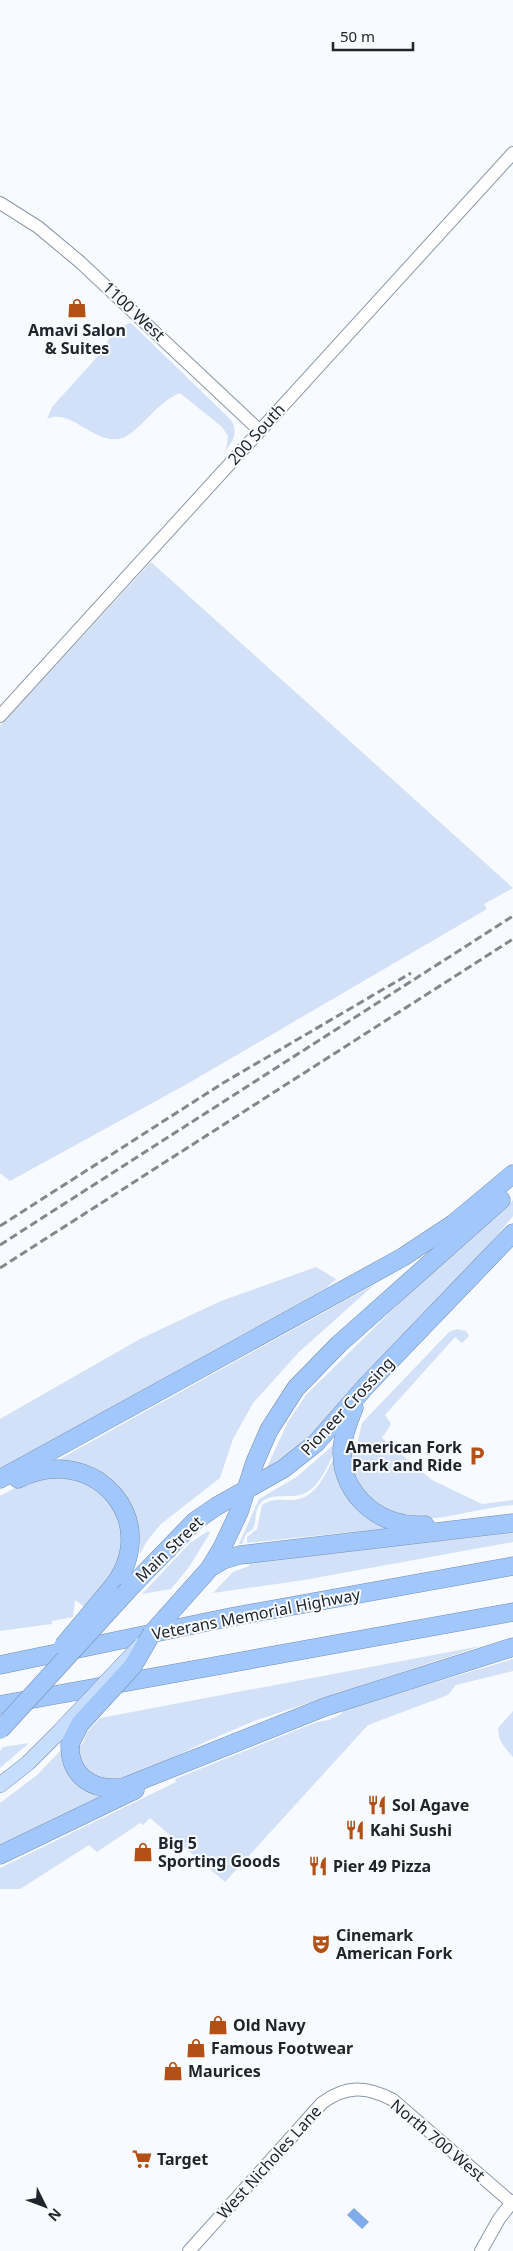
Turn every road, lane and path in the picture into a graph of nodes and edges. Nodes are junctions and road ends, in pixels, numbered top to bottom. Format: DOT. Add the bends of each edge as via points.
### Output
graph roads {
  1 [pos="513,153"];
  2 [pos="0,203"];
  3 [pos="259,430"];
  4 [pos="0,716"];
  5 [pos="513,1174"];
  6 [pos="513,1190"];
  7 [pos="513,1232"];
  8 [pos="366,1386"];
  9 [pos="0,1479"];
  10 [pos="0,1488"];
  11 [pos="247,1490"];
  12 [pos="513,1515"];
  13 [pos="513,1524"];
  14 [pos="513,1566"];
  15 [pos="210,1568"];
  16 [pos="513,1612"];
  17 [pos="513,1647"];
  18 [pos="0,1665"];
  19 [pos="35,1692"];
  20 [pos="0,1705"];
  21 [pos="0,1730"];
  22 [pos="63,1739"];
  23 [pos="186,1763"];
  24 [pos="0,1785"];
  25 [pos="0,1855"];
  26 [pos="359,2088"];
  27 [pos="512,2202"];
  28 [pos="189,2251"];
  29 [pos="481,2251"];
  1 -- 3 [label="street, 200 South"];
  2 -- 3 [label="street, 1100 West" via="38,227 80,262"];
  3 -- 4 [label="street, 200 South"];
  5 -- 9 [label="highway" via="454,1224 411,1252"];
  6 -- 11 [label="highway" via="301,1381 269,1430"];
  7 -- 8 [label="highway, Pioneer Crossing"];
  8 -- 11 [label="highway, Pioneer Crossing" via="304,1454"];
  8 -- 12 [label="highway" via="349,1420 342,1453 344,1471 351,1487 371,1511 399,1523 420,1525"];
  10 -- 19 [label="highway, bridge" via="30,1474 57,1468 82,1473 111,1491 127,1519 130,1540 125,1567 109,1591 67,1639"];
  11 -- 15 [label="highway, Main Street" via="229,1534"];
  11 -- 19 [label="highway, Main Street, bridge" via="217,1506 187,1528"];
  13 -- 15 [label="highway" via="240,1555"];
  14 -- 18 [label="highway, Veterans Memorial Highway" via="231,1617"];
  15 -- 22 [label="highway, Main Street, bridge" via="152,1633 133,1666"];
  16 -- 20 [label="highway"];
  17 -- 23 [label="highway" via="349,1699"];
  19 -- 21 [label="highway, Main Street, bridge"];
  22 -- 23 [label="highway" via="77,1772 87,1782 101,1788 124,1787"];
  22 -- 24 [label="main road"];
  23 -- 25 [label="highway"];
  26 -- 27 [label="street, North 700 West" via="370,2089 393,2100"];
  26 -- 28 [label="street, West Nicholes Lane" via="333,2095 322,2103"];
  27 -- 29 [label="street"];
}
